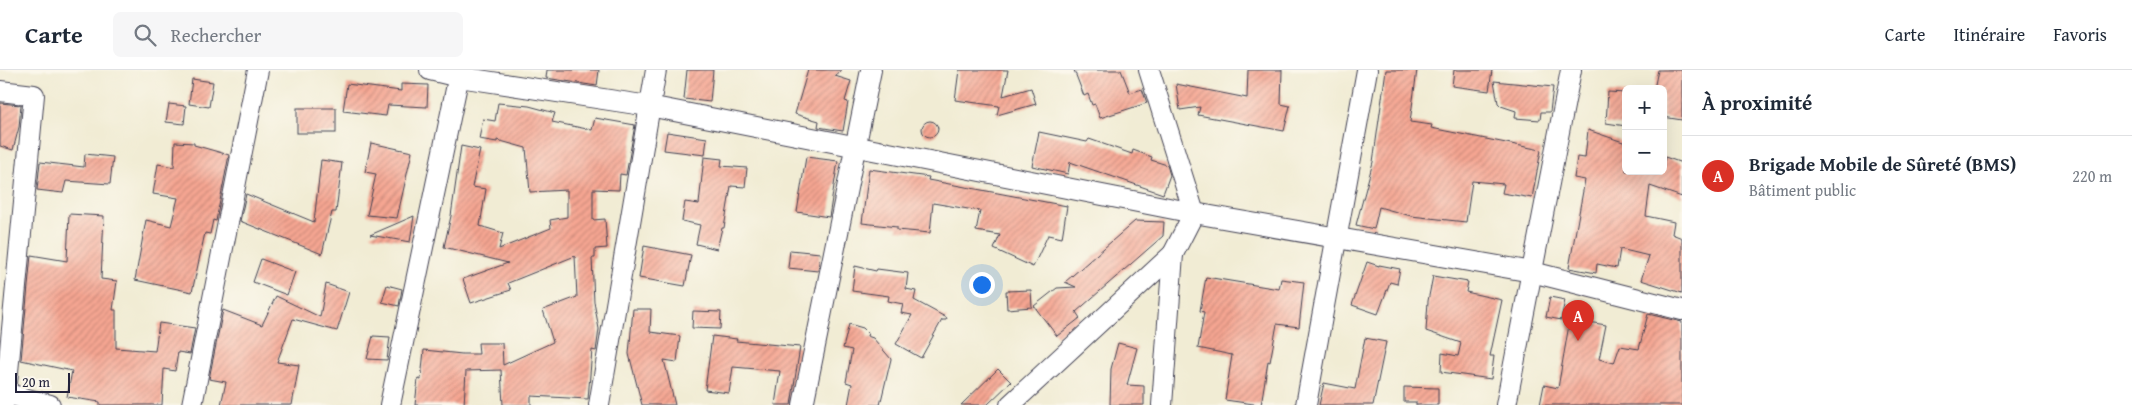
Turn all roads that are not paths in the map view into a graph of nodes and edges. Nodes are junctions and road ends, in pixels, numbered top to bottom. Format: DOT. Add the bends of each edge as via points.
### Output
graph roads {
  1 [pos="258,70"];
  2 [pos="430,70"];
  3 [pos="656,70"];
  4 [pos="871,70"];
  5 [pos="1149,70"];
  6 [pos="1367,70"];
  7 [pos="1570,70"];
  8 [pos="460,73"];
  9 [pos="0,91"];
  10 [pos="649,106"];
  11 [pos="856,148"];
  12 [pos="1194,212"];
  13 [pos="1336,239"];
  14 [pos="1173,254"];
  15 [pos="1532,272"];
  16 [pos="1682,310"];
  17 [pos="3,397"];
  18 [pos="50,405"];
  19 [pos="192,405"];
  20 [pos="390,405"];
  21 [pos="599,405"];
  22 [pos="803,405"];
  23 [pos="1010,405"];
  24 [pos="1162,405"];
  25 [pos="1306,405"];
  26 [pos="1506,405"];
  1 -- 19 [label="street"];
  2 -- 8 [label="street"];
  3 -- 10 [label="street"];
  4 -- 11 [label="street"];
  5 -- 12 [label="street"];
  6 -- 13 [label="street"];
  7 -- 15 [label="street"];
  8 -- 10 [label="street"];
  8 -- 20 [label="street"];
  9 -- 17 [label="street" via="34,95"];
  10 -- 11 [label="street"];
  10 -- 21 [label="street"];
  11 -- 12 [label="street"];
  11 -- 22 [label="street"];
  12 -- 13 [label="street"];
  12 -- 14 [label="street"];
  13 -- 15 [label="street"];
  13 -- 25 [label="street"];
  14 -- 23 [label="street"];
  14 -- 24 [label="street"];
  15 -- 16 [label="street"];
  15 -- 26 [label="street"];
  17 -- 18 [label="street"];
}
